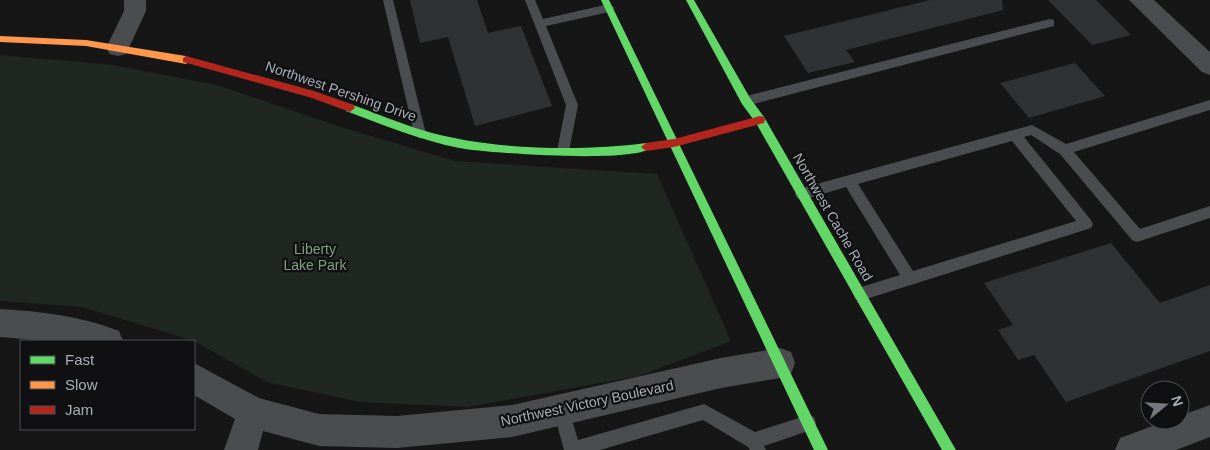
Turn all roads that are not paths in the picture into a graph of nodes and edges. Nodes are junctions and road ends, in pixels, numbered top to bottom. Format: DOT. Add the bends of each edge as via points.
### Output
graph roads {
  1 [pos="136,0"];
  2 [pos="388,0"];
  3 [pos="530,0"];
  4 [pos="690,0"];
  5 [pos="1140,0"];
  6 [pos="607,4"];
  7 [pos="1050,23"];
  8 [pos="539,24"];
  9 [pos="0,39"];
  10 [pos="118,48"];
  11 [pos="1210,66"];
  12 [pos="746,101"];
  13 [pos="1210,105"];
  14 [pos="760,120"];
  15 [pos="420,134"];
  16 [pos="1015,135"];
  17 [pos="674,143"];
  18 [pos="1065,150"];
  19 [pos="563,151"];
  20 [pos="849,181"];
  21 [pos="802,194"];
  22 [pos="1210,212"];
  23 [pos="910,279"];
  24 [pos="860,294"];
  25 [pos="0,323"];
  26 [pos="104,340"];
  27 [pos="780,363"];
  28 [pos="195,379"];
  29 [pos="561,410"];
  30 [pos="253,412"];
  31 [pos="1210,421"];
  32 [pos="808,423"];
  33 [pos="756,445"];
  34 [pos="241,450"];
  35 [pos="572,450"];
  36 [pos="821,450"];
  37 [pos="949,450"];
  38 [pos="1133,450"];
  1 -- 10 [label="street" via="135,11"];
  2 -- 15 [label="lane"];
  3 -- 8 [label="lane"];
  4 -- 12 [label="main road, Northwest Cache Road"];
  5 -- 11 [label="street"];
  6 -- 8 [label="lane"];
  6 -- 17 [label="main road"];
  7 -- 12 [label="lane"];
  8 -- 19 [label="lane" via="572,105"];
  9 -- 10 [label="main road, Northwest Pershing Drive" via="86,43"];
  10 -- 15 [label="main road, Northwest Pershing Drive" via="246,74"];
  12 -- 14 [label="main road, Northwest Cache Road"];
  13 -- 18 [label="lane"];
  14 -- 17 [label="main road, Northwest Pershing Drive"];
  14 -- 21 [label="main road, Northwest Cache Road"];
  15 -- 19 [label="main road, Northwest Pershing Drive" via="460,144"];
  16 -- 18 [label="lane" via="1032,130"];
  16 -- 20 [label="lane"];
  16 -- 23 [label="lane" via="1086,224"];
  17 -- 19 [label="main road, Northwest Pershing Drive" via="610,152"];
  17 -- 27 [label="main road"];
  18 -- 22 [label="lane" via="1137,236"];
  20 -- 21 [label="lane"];
  20 -- 23 [label="lane"];
  21 -- 24 [label="main road, Northwest Cache Road"];
  23 -- 24 [label="lane"];
  24 -- 37 [label="main road, Northwest Cache Road"];
  25 -- 26 [label="street" via="41,325"];
  27 -- 29 [label="street, Northwest Victory Boulevard" via="721,373"];
  27 -- 32 [label="main road"];
  28 -- 30 [label="street, Northwest Victory Boulevard"];
  29 -- 30 [label="street, Northwest Victory Boulevard" via="512,421 397,432 319,430"];
  29 -- 35 [label="lane"];
  30 -- 34 [label="street"];
  31 -- 38 [label="street"];
  32 -- 33 [label="lane"];
  32 -- 36 [label="main road"];
  33 -- 35 [label="lane" via="704,412"];
}
